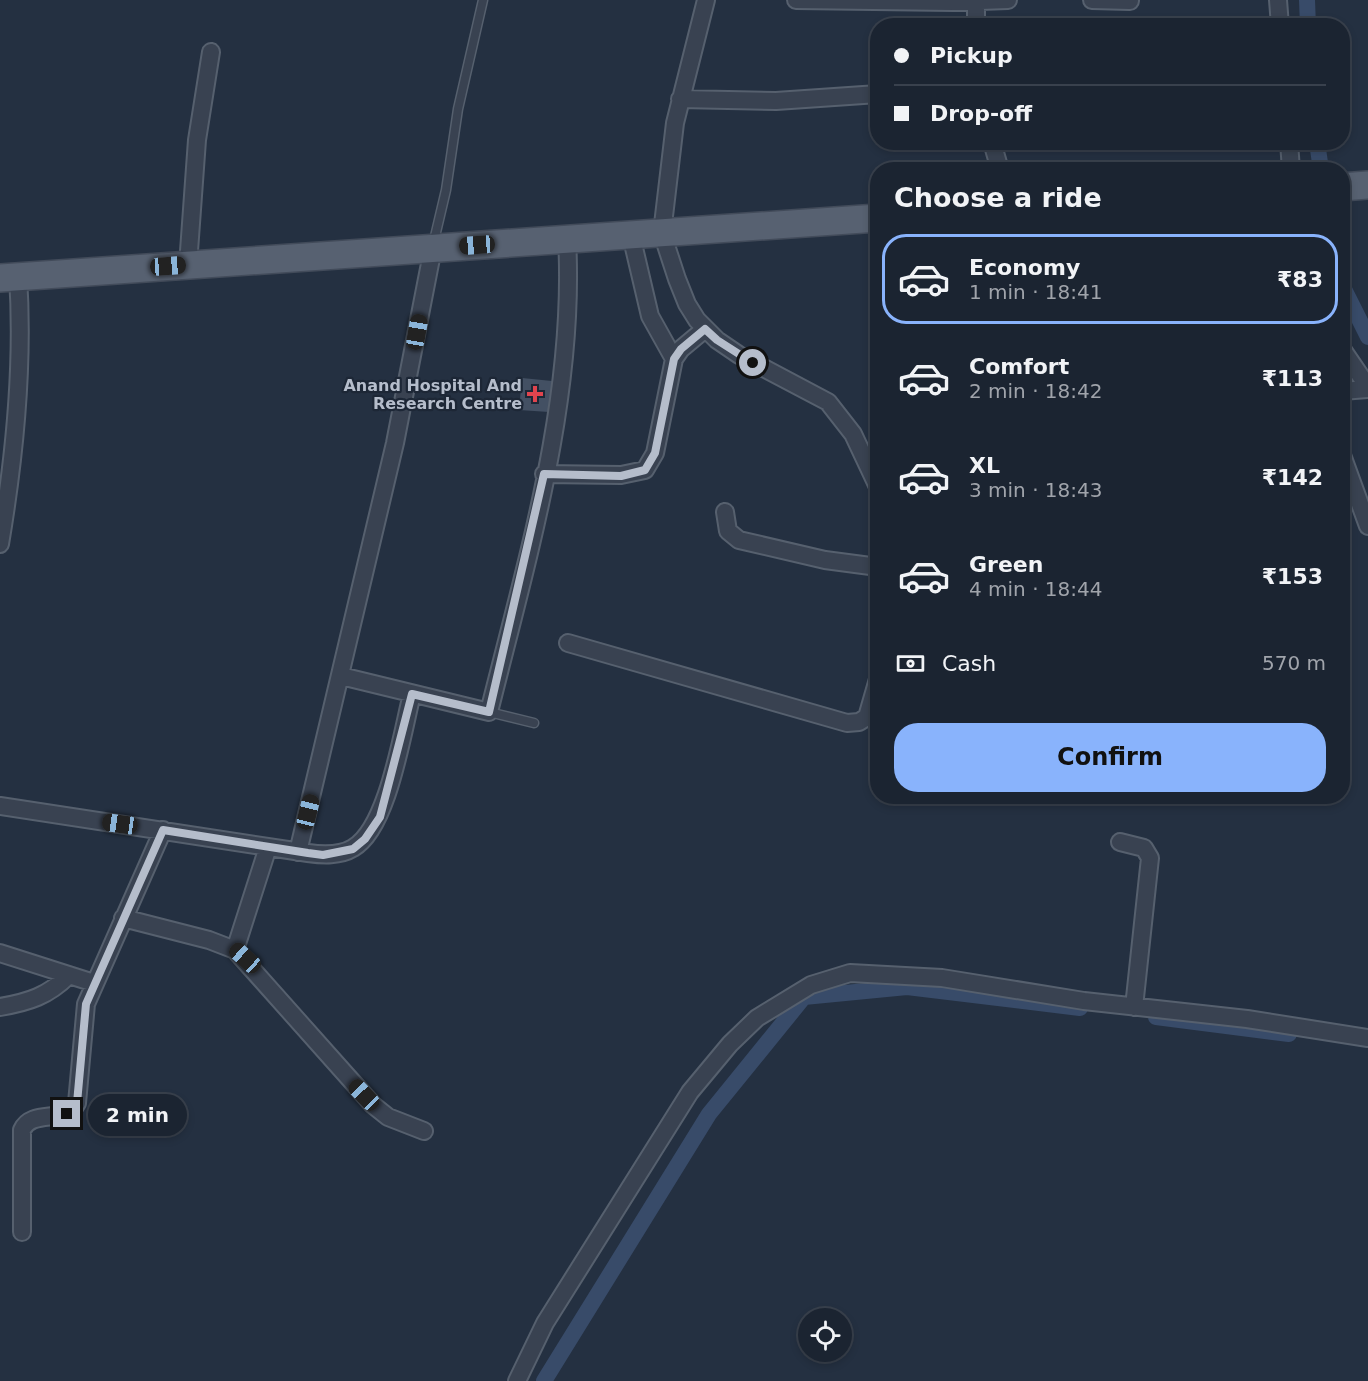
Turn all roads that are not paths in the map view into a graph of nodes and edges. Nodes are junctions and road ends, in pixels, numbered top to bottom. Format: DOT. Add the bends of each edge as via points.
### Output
graph roads {
  1 [pos="483,0"];
  2 [pos="706,0"];
  3 [pos="796,0"];
  4 [pos="1008,0"];
  5 [pos="1092,0"];
  6 [pos="1278,0"];
  7 [pos="976,1"];
  8 [pos="1130,1"];
  9 [pos="976,18"];
  10 [pos="1279,18"];
  11 [pos="211,52"];
  12 [pos="870,95"];
  13 [pos="680,99"];
  14 [pos="1368,185"];
  15 [pos="1350,186"];
  16 [pos="870,219"];
  17 [pos="662,233"];
  18 [pos="631,235"];
  19 [pos="567,239"];
  20 [pos="433,248"];
  21 [pos="188,265"];
  22 [pos="9,277"];
  23 [pos="705,329"];
  24 [pos="674,359"];
  25 [pos="1350,361"];
  26 [pos="1368,388"];
  27 [pos="1350,390"];
  28 [pos="870,470"];
  29 [pos="544,474"];
  30 [pos="1350,477"];
  31 [pos="725,512"];
  32 [pos="1368,526"];
  33 [pos="0,544"];
  34 [pos="870,566"];
  35 [pos="568,643"];
  36 [pos="341,676"];
  37 [pos="412,694"];
  38 [pos="870,707"];
  39 [pos="489,712"];
  40 [pos="534,723"];
  41 [pos="0,806"];
  42 [pos="163,830"];
  43 [pos="1120,842"];
  44 [pos="268,847"];
  45 [pos="298,852"];
  46 [pos="123,918"];
  47 [pos="235,950"];
  48 [pos="0,953"];
  49 [pos="69,975"];
  50 [pos="94,983"];
  51 [pos="0,1007"];
  52 [pos="1134,1007"];
  53 [pos="1368,1038"];
  54 [pos="424,1131"];
  55 [pos="22,1232"];
  56 [pos="517,1381"];
  1 -- 20 [label="lane"];
  2 -- 13 [label="street"];
  3 -- 7 [label="street"];
  4 -- 7 [label="street"];
  5 -- 8 [label="street"];
  6 -- 10 [label="street"];
  7 -- 9 [label="street"];
  11 -- 21 [label="street" via="197,140"];
  12 -- 13 [label="street" via="776,101"];
  13 -- 17 [label="street"];
  14 -- 15 [label="main road"];
  16 -- 17 [label="main road"];
  17 -- 18 [label="main road"];
  17 -- 23 [label="street" via="687,304"];
  18 -- 19 [label="main road"];
  18 -- 24 [label="street" via="650,316"];
  19 -- 20 [label="main road"];
  19 -- 29 [label="street" via="567,331"];
  20 -- 21 [label="main road"];
  20 -- 36 [label="street" via="395,443"];
  21 -- 22 [label="main road"];
  22 -- 33 [label="street" via="21,355 13,456"];
  23 -- 24 [label="street"];
  23 -- 28 [label="street" via="739,355 828,402 853,434"];
  24 -- 29 [label="street" via="655,453 645,470 621,476"];
  25 -- 26 [label="street"];
  26 -- 27 [label="street"];
  29 -- 39 [label="street"];
  30 -- 32 [label="street"];
  31 -- 34 [label="street" via="728,531 739,540"];
  35 -- 38 [label="street" via="833,721 859,722 867,717"];
  36 -- 37 [label="street"];
  36 -- 45 [label="street"];
  37 -- 39 [label="street"];
  37 -- 45 [label="street" via="384,804 374,828 353,849 323,855"];
  39 -- 40 [label="lane"];
  41 -- 42 [label="street"];
  42 -- 44 [label="street"];
  42 -- 46 [label="street"];
  43 -- 52 [label="street" via="1144,848 1150,858"];
  44 -- 45 [label="street"];
  44 -- 47 [label="street"];
  46 -- 47 [label="street"];
  46 -- 50 [label="street"];
  47 -- 54 [label="street" via="373,1105 388,1117"];
  48 -- 49 [label="street"];
  49 -- 50 [label="street"];
  49 -- 51 [label="street" via="38,999"];
  50 -- 55 [label="street" via="86,1004 74,1109 29,1122 22,1130"];
  52 -- 53 [label="street"];
  52 -- 56 [label="street" via="942,978 870,973 833,977 788,997 757,1018 730,1044 690,1092 545,1323"];
}
